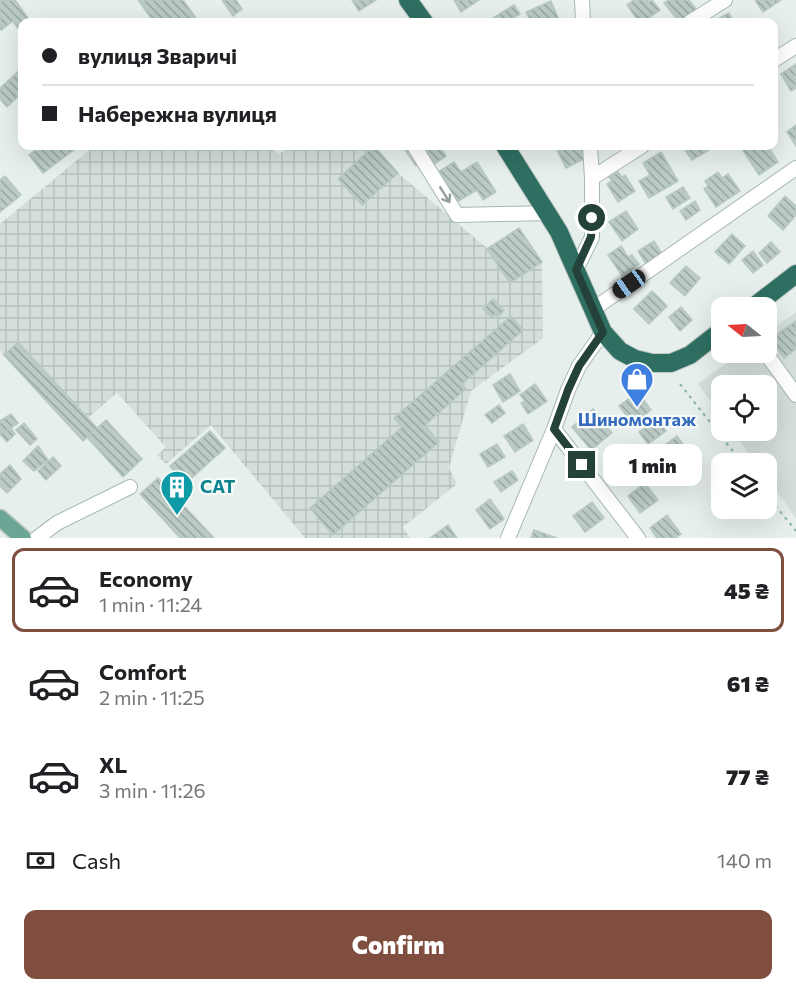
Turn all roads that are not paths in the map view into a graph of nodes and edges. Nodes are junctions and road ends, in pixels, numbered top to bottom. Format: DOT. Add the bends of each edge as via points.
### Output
graph roads {
  1 [pos="408,0"];
  2 [pos="582,0"];
  3 [pos="725,0"];
  4 [pos="421,18"];
  5 [pos="584,18"];
  6 [pos="696,18"];
  7 [pos="796,46"];
  8 [pos="778,57"];
  9 [pos="416,150"];
  10 [pos="508,150"];
  11 [pos="590,150"];
  12 [pos="636,150"];
  13 [pos="796,168"];
  14 [pos="592,178"];
  15 [pos="548,213"];
  16 [pos="576,270"];
  17 [pos="796,274"];
  18 [pos="766,297"];
  19 [pos="592,310"];
  20 [pos="603,332"];
  21 [pos="711,339"];
  22 [pos="773,363"];
  23 [pos="796,395"];
  24 [pos="554,429"];
  25 [pos="130,487"];
  26 [pos="0,518"];
  27 [pos="23,538"];
  28 [pos="37,538"];
  29 [pos="508,538"];
  30 [pos="638,538"];
  1 -- 4 [label="highway"];
  2 -- 5 [label="street"];
  3 -- 6 [label="street"];
  7 -- 8 [label="street"];
  9 -- 15 [label="street, one-way" via="457,215"];
  10 -- 15 [label="highway"];
  11 -- 14 [label="street"];
  12 -- 14 [label="street"];
  13 -- 19 [label="street"];
  14 -- 16 [label="street" via="591,237"];
  15 -- 16 [label="highway"];
  16 -- 19 [label="highway"];
  17 -- 18 [label="highway"];
  19 -- 20 [label="highway"];
  20 -- 21 [label="highway" via="620,351 652,363 671,363 690,355"];
  20 -- 24 [label="street" via="575,374"];
  22 -- 23 [label="street"];
  24 -- 29 [label="street"];
  24 -- 30 [label="street"];
  25 -- 28 [label="street" via="57,523"];
  26 -- 27 [label="main road"];
}
